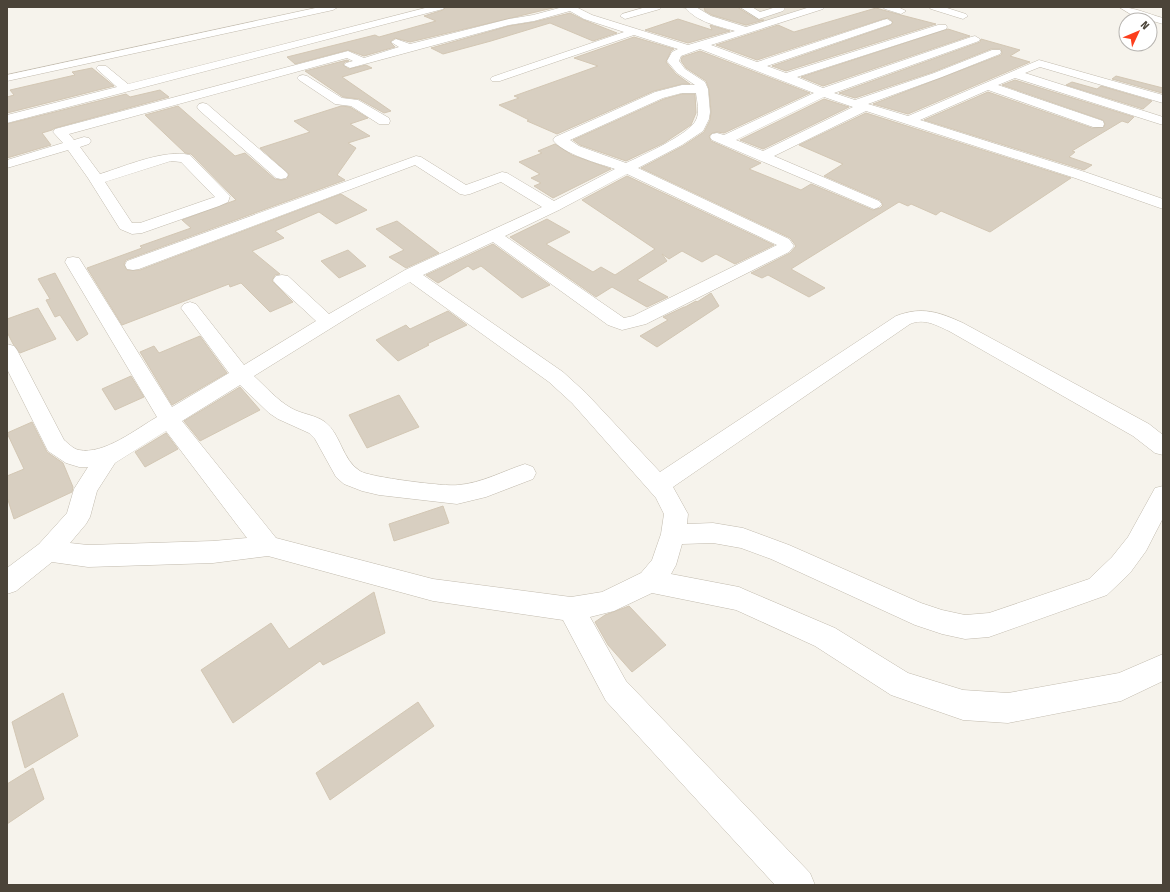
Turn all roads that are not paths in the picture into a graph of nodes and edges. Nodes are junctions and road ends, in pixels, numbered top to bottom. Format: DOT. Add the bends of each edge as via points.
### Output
graph roads {
  1 [pos="311,7"];
  2 [pos="333,7"];
  3 [pos="440,7"];
  4 [pos="657,7"];
  5 [pos="690,7"];
  6 [pos="745,7"];
  7 [pos="786,7"];
  8 [pos="798,7"];
  9 [pos="820,7"];
  10 [pos="888,7"];
  11 [pos="934,7"];
  12 [pos="1124,7"];
  13 [pos="570,8"];
  14 [pos="808,10"];
  15 [pos="901,11"];
  16 [pos="625,16"];
  17 [pos="963,16"];
  18 [pos="1163,21"];
  19 [pos="887,22"];
  20 [pos="942,27"];
  21 [pos="744,30"];
  22 [pos="633,32"];
  23 [pos="391,39"];
  24 [pos="975,39"];
  25 [pos="700,45"];
  26 [pos="409,48"];
  27 [pos="688,49"];
  28 [pos="996,52"];
  29 [pos="364,62"];
  30 [pos="757,66"];
  31 [pos="102,68"];
  32 [pos="7,72"];
  33 [pos="1015,74"];
  34 [pos="786,77"];
  35 [pos="7,78"];
  36 [pos="303,78"];
  37 [pos="496,79"];
  38 [pos="988,86"];
  39 [pos="126,88"];
  40 [pos="702,89"];
  41 [pos="258,91"];
  42 [pos="822,93"];
  43 [pos="1163,99"];
  44 [pos="860,106"];
  45 [pos="189,111"];
  46 [pos="7,119"];
  47 [pos="384,121"];
  48 [pos="908,121"];
  49 [pos="1163,121"];
  50 [pos="1098,124"];
  51 [pos="698,128"];
  52 [pos="95,138"];
  53 [pos="725,140"];
  54 [pos="72,144"];
  55 [pos="762,157"];
  56 [pos="7,164"];
  57 [pos="628,168"];
  58 [pos="281,175"];
  59 [pos="96,180"];
  60 [pos="874,204"];
  61 [pos="1163,204"];
  62 [pos="554,207"];
  63 [pos="493,235"];
  64 [pos="73,262"];
  65 [pos="133,265"];
  66 [pos="411,274"];
  67 [pos="282,280"];
  68 [pos="190,308"];
  69 [pos="327,322"];
  70 [pos="7,350"];
  71 [pos="242,375"];
  72 [pos="169,419"];
  73 [pos="1163,447"];
  74 [pos="107,457"];
  75 [pos="525,474"];
  76 [pos="658,485"];
  77 [pos="1163,495"];
  78 [pos="673,534"];
  79 [pos="268,546"];
  80 [pos="48,551"];
  81 [pos="650,581"];
  82 [pos="7,583"];
  83 [pos="571,609"];
  84 [pos="1163,667"];
  85 [pos="798,885"];
  1 -- 32 [label="street"];
  2 -- 35 [label="street"];
  3 -- 39 [label="street"];
  4 -- 16 [label="street"];
  5 -- 21 [label="street" via="706,18"];
  6 -- 7 [label="street" via="759,16"];
  8 -- 14 [label="street"];
  9 -- 14 [label="street"];
  10 -- 15 [label="street"];
  11 -- 17 [label="street"];
  12 -- 18 [label="street"];
  13 -- 22 [label="street" via="588,17"];
  13 -- 26 [label="street"];
  14 -- 21 [label="street"];
  19 -- 30 [label="street"];
  20 -- 34 [label="street"];
  21 -- 25 [label="street"];
  22 -- 27 [label="street"];
  22 -- 37 [label="street"];
  23 -- 26 [label="street"];
  24 -- 42 [label="street"];
  25 -- 27 [label="street"];
  25 -- 30 [label="street"];
  26 -- 29 [label="street"];
  27 -- 40 [label="street" via="676,54 673,61 682,71 699,82"];
  28 -- 44 [label="street"];
  29 -- 36 [label="street"];
  29 -- 54 [label="street" via="348,54 60,132"];
  30 -- 34 [label="street"];
  31 -- 39 [label="street"];
  33 -- 38 [label="street"];
  33 -- 43 [label="street" via="1039,63"];
  33 -- 49 [label="street"];
  34 -- 42 [label="street"];
  36 -- 41 [label="street"];
  36 -- 47 [label="street" via="339,102 354,103"];
  38 -- 48 [label="street"];
  38 -- 50 [label="street"];
  39 -- 46 [label="street"];
  40 -- 51 [label="street" via="704,112"];
  40 -- 57 [label="street" via="682,89 659,95 560,140 574,149"];
  42 -- 44 [label="street"];
  42 -- 53 [label="street"];
  44 -- 48 [label="street"];
  44 -- 55 [label="street"];
  45 -- 58 [label="street" via="209,105"];
  48 -- 61 [label="street"];
  51 -- 53 [label="street"];
  51 -- 57 [label="street"];
  52 -- 54 [label="street"];
  53 -- 55 [label="street"];
  54 -- 56 [label="street"];
  54 -- 59 [label="street"];
  55 -- 60 [label="street"];
  57 -- 62 [label="street"];
  57 -- 63 [label="street" via="783,242 786,246 639,320 622,324"];
  59 -- 59 [label="street" via="126,226 132,229 142,228 222,199 222,196 185,158 178,156"];
  62 -- 63 [label="street"];
  62 -- 65 [label="street" via="502,176 466,191 416,160"];
  63 -- 66 [label="street"];
  64 -- 72 [label="street"];
  66 -- 69 [label="street"];
  66 -- 76 [label="street" via="556,377 592,412"];
  67 -- 69 [label="street"];
  68 -- 71 [label="street"];
  69 -- 71 [label="street"];
  70 -- 74 [label="street" via="56,445 66,455 83,459"];
  71 -- 72 [label="street"];
  71 -- 75 [label="street" via="276,408 316,427 323,434 344,471 362,482 457,495 478,491"];
  72 -- 74 [label="street"];
  72 -- 79 [label="street"];
  73 -- 76 [label="street" via="1141,430 956,327 925,315 903,320"];
  74 -- 80 [label="street" via="86,489 78,518"];
  76 -- 78 [label="street" via="676,514"];
  77 -- 78 [label="street" via="1137,544 1121,565 1098,587 989,625 965,627 915,613 743,538 713,533"];
  78 -- 81 [label="street" via="663,565"];
  79 -- 80 [label="street" via="213,552 88,556"];
  79 -- 83 [label="street" via="433,590"];
  80 -- 82 [label="street"];
  81 -- 83 [label="street" via="605,603"];
  81 -- 84 [label="street" via="739,598 825,637 901,685 963,705 1008,708 1121,687"];
  83 -- 85 [label="street" via="616,691"];
}
